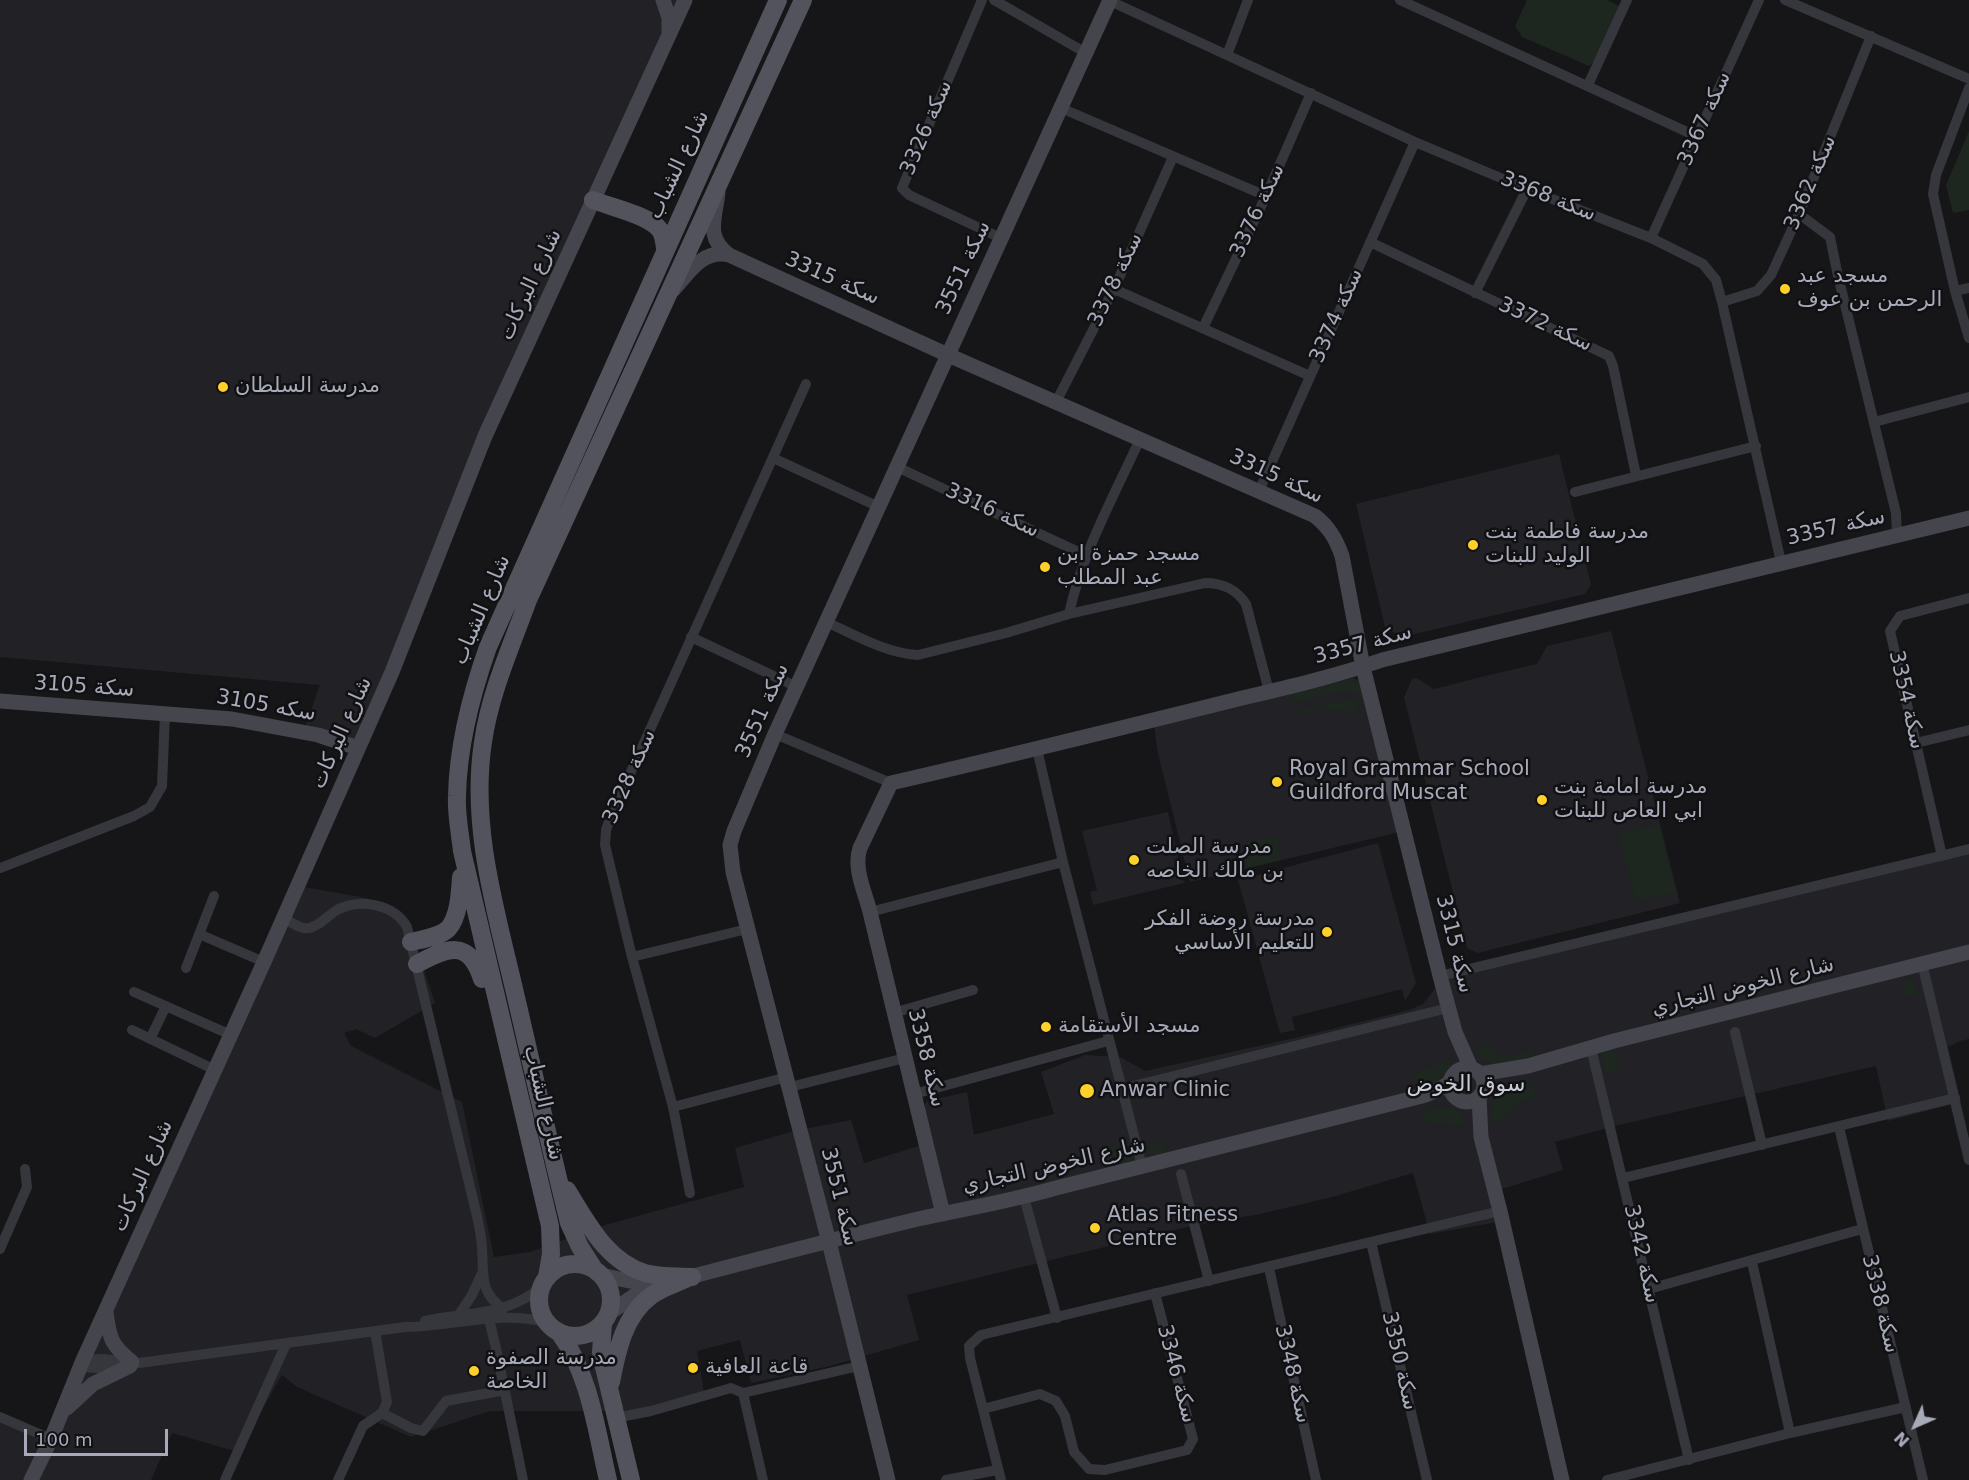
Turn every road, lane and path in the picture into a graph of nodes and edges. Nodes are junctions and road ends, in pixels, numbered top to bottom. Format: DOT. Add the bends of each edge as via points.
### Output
graph roads {
  1 [pos="663,0"];
  2 [pos="685,0"];
  3 [pos="778,0"];
  4 [pos="803,0"];
  5 [pos="982,0"];
  6 [pos="994,0"];
  7 [pos="1110,0"];
  8 [pos="1248,0"];
  9 [pos="1400,0"];
  10 [pos="1627,0"];
  11 [pos="1759,0"];
  12 [pos="1785,0"];
  13 [pos="669,36"];
  14 [pos="1870,36"];
  15 [pos="1086,53"];
  16 [pos="1227,55"];
  17 [pos="1969,79"];
  18 [pos="1588,85"];
  19 [pos="1969,88"];
  20 [pos="1311,93"];
  21 [pos="1061,108"];
  22 [pos="1698,137"];
  23 [pos="1415,141"];
  24 [pos="1173,157"];
  25 [pos="720,183"];
  26 [pos="1527,189"];
  27 [pos="1266,196"];
  28 [pos="593,200"];
  29 [pos="683,210"];
  30 [pos="1798,214"];
  31 [pos="647,220"];
  32 [pos="1001,238"];
  33 [pos="1651,238"];
  34 [pos="1370,242"];
  35 [pos="665,248"];
  36 [pos="729,255"];
  37 [pos="1969,288"];
  38 [pos="1114,289"];
  39 [pos="1955,291"];
  40 [pos="1475,292"];
  41 [pos="667,297"];
  42 [pos="1722,302"];
  43 [pos="1203,328"];
  44 [pos="1969,338"];
  45 [pos="948,355"];
  46 [pos="1310,376"];
  47 [pos="806,384"];
  48 [pos="1969,397"];
  49 [pos="1056,402"];
  50 [pos="1874,422"];
  51 [pos="1140,439"];
  52 [pos="1756,446"];
  53 [pos="773,458"];
  54 [pos="897,467"];
  55 [pos="1636,475"];
  56 [pos="1259,491"];
  57 [pos="1575,492"];
  58 [pos="879,507"];
  59 [pos="1969,518"];
  60 [pos="1897,536"];
  61 [pos="1087,556"];
  62 [pos="1781,562"];
  63 [pos="1969,598"];
  64 [pos="1069,614"];
  65 [pos="826,622"];
  66 [pos="691,638"];
  67 [pos="1364,667"];
  68 [pos="797,687"];
  69 [pos="1269,691"];
  70 [pos="0,701"];
  71 [pos="165,713"];
  72 [pos="1969,730"];
  73 [pos="775,734"];
  74 [pos="1916,743"];
  75 [pos="358,748"];
  76 [pos="1037,749"];
  77 [pos="891,783"];
  78 [pos="1969,849"];
  79 [pos="462,851"];
  80 [pos="1942,855"];
  81 [pos="1062,862"];
  82 [pos="0,868"];
  83 [pos="214,896"];
  84 [pos="870,912"];
  85 [pos="284,918"];
  86 [pos="747,929"];
  87 [pos="199,934"];
  88 [pos="411,942"];
  89 [pos="1969,952"];
  90 [pos="632,957"];
  91 [pos="264,962"];
  92 [pos="1922,963"];
  93 [pos="417,964"];
  94 [pos="186,968"];
  95 [pos="1440,976"];
  96 [pos="973,990"];
  97 [pos="134,992"];
  98 [pos="166,1006"];
  99 [pos="1448,1008"];
  100 [pos="893,1013"];
  101 [pos="132,1030"];
  102 [pos="1455,1032"];
  103 [pos="1735,1032"];
  104 [pos="231,1035"];
  105 [pos="150,1039"];
  106 [pos="1108,1041"];
  107 [pos="1591,1048"];
  108 [pos="509,1056"];
  109 [pos="905,1058"];
  110 [pos="215,1070"];
  111 [pos="1452,1077"];
  112 [pos="788,1082"];
  113 [pos="1472,1088"];
  114 [pos="1121,1089"];
  115 [pos="914,1094"];
  116 [pos="1426,1095"];
  117 [pos="1955,1098"];
  118 [pos="673,1107"];
  119 [pos="1839,1127"];
  120 [pos="1762,1145"];
  121 [pos="1969,1160"];
  122 [pos="1142,1166"];
  123 [pos="25,1169"];
  124 [pos="1180,1174"];
  125 [pos="557,1175"];
  126 [pos="1623,1178"];
  127 [pos="690,1193"];
  128 [pos="1024,1197"];
  129 [pos="1500,1211"];
  130 [pos="943,1214"];
  131 [pos="1862,1229"];
  132 [pos="829,1242"];
  133 [pos="1371,1242"];
  134 [pos="0,1249"];
  135 [pos="1752,1262"];
  136 [pos="1269,1268"];
  137 [pos="597,1272"];
  138 [pos="482,1273"];
  139 [pos="692,1276"];
  140 [pos="545,1281"];
  141 [pos="1209,1281"];
  142 [pos="1649,1289"];
  143 [pos="1155,1293"];
  144 [pos="502,1309"];
  145 [pos="106,1310"];
  146 [pos="458,1316"];
  147 [pos="1057,1317"];
  148 [pos="489,1319"];
  149 [pos="606,1319"];
  150 [pos="405,1327"];
  151 [pos="554,1328"];
  152 [pos="375,1331"];
  153 [pos="285,1344"];
  154 [pos="82,1363"];
  155 [pos="134,1364"];
  156 [pos="859,1366"];
  157 [pos="505,1390"];
  158 [pos="609,1392"];
  159 [pos="743,1393"];
  160 [pos="1906,1407"];
  161 [pos="983,1409"];
  162 [pos="382,1413"];
  163 [pos="61,1415"];
  164 [pos="0,1417"];
  165 [pos="615,1418"];
  166 [pos="1790,1433"];
  167 [pos="51,1439"];
  168 [pos="1689,1460"];
  169 [pos="999,1475"];
  170 [pos="31,1480"];
  171 [pos="225,1480"];
  172 [pos="338,1480"];
  173 [pos="523,1480"];
  174 [pos="608,1480"];
  175 [pos="631,1480"];
  176 [pos="763,1480"];
  177 [pos="888,1480"];
  178 [pos="946,1480"];
  179 [pos="1316,1480"];
  180 [pos="1427,1480"];
  181 [pos="1562,1480"];
  182 [pos="1607,1480"];
  183 [pos="1923,1480"];
  1 -- 13 [label="street"];
  2 -- 13 [label="street, شارع البركات"];
  3 -- 29 [label="main road, شارع الشباب"];
  4 -- 25 [label="main road, شارع الشباب"];
  5 -- 32 [label="street, سكة 3326" via="902,188 909,195"];
  6 -- 15 [label="street"];
  7 -- 15 [label="street, سكة 3551"];
  7 -- 16 [label="street, سكة 3368"];
  8 -- 16 [label="street"];
  9 -- 18 [label="street"];
  10 -- 18 [label="street"];
  11 -- 22 [label="street, سكة 3367"];
  12 -- 14 [label="street"];
  13 -- 28 [label="street, شارع البركات"];
  14 -- 17 [label="street"];
  14 -- 30 [label="street, سكة 3362"];
  15 -- 21 [label="street, سكة 3551"];
  16 -- 20 [label="street, سكة 3368"];
  18 -- 22 [label="street"];
  19 -- 39 [label="street" via="1936,175 1933,194"];
  20 -- 23 [label="street, سكة 3368"];
  20 -- 27 [label="street, سكة 3376"];
  21 -- 24 [label="street"];
  21 -- 32 [label="street, سكة 3551"];
  22 -- 33 [label="street, سكة 3367"];
  23 -- 26 [label="street, سكة 3368"];
  23 -- 34 [label="street, سكة 3374"];
  24 -- 27 [label="street"];
  24 -- 38 [label="street, سكة 3378"];
  25 -- 36 [label="street" via="713,235"];
  25 -- 41 [label="main road, شارع الشباب"];
  26 -- 33 [label="street, سكة 3368"];
  26 -- 40 [label="street"];
  27 -- 43 [label="street, سكة 3376"];
  28 -- 31 [label="main road"];
  28 -- 75 [label="street, شارع البركات" via="485,436 393,672"];
  29 -- 31 [label="main road" via="674,217"];
  29 -- 35 [label="main road, شارع الشباب"];
  30 -- 42 [label="street, سكة 3362" via="1767,281 1751,293"];
  30 -- 50 [label="street" via="1830,237"];
  31 -- 35 [label="main road" via="659,228"];
  32 -- 45 [label="street, سكة 3551"];
  33 -- 42 [label="street, سكة 3368" via="1703,264 1716,280"];
  34 -- 40 [label="street, سكة 3372"];
  34 -- 46 [label="street, سكة 3374"];
  35 -- 79 [label="main road, شارع الشباب" via="488,647 473,690 456,797"];
  36 -- 41 [label="street" via="702,258"];
  36 -- 45 [label="street, سكة 3315"];
  37 -- 39 [label="street"];
  38 -- 43 [label="street"];
  38 -- 49 [label="street, سكة 3378"];
  39 -- 44 [label="street"];
  40 -- 55 [label="street, سكة 3372" via="1609,356"];
  41 -- 125 [label="main road, شارع الشباب" via="528,600 492,699 483,743 479,786 482,844"];
  42 -- 52 [label="street, سكة 3368"];
  43 -- 46 [label="street"];
  45 -- 49 [label="street, سكة 3315"];
  45 -- 54 [label="street, سكة 3551"];
  46 -- 56 [label="street, سكة 3374"];
  47 -- 53 [label="street, سكة 3328"];
  48 -- 50 [label="street"];
  49 -- 51 [label="street, سكة 3315"];
  50 -- 60 [label="street" via="1896,513"];
  51 -- 56 [label="street, سكة 3315"];
  51 -- 61 [label="street"];
  52 -- 55 [label="street"];
  52 -- 62 [label="street, سكة 3368"];
  53 -- 58 [label="street"];
  53 -- 66 [label="street, سكة 3328"];
  54 -- 58 [label="street, سكة 3551"];
  54 -- 61 [label="street, سكة 3316"];
  55 -- 57 [label="street"];
  56 -- 67 [label="street, سكة 3315" via="1315,516 1330,531 1342,556"];
  58 -- 65 [label="street, سكة 3551"];
  59 -- 60 [label="street, سكة 3357"];
  60 -- 62 [label="street, سكة 3357"];
  61 -- 64 [label="street"];
  62 -- 67 [label="street, سكة 3357"];
  63 -- 74 [label="street, سكة 3354" via="1900,616 1890,631"];
  64 -- 65 [label="street" via="918,654 891,650"];
  64 -- 69 [label="street" via="1205,583 1228,587 1246,604"];
  65 -- 68 [label="street, سكة 3551"];
  66 -- 68 [label="street"];
  66 -- 90 [label="street, سكة 3328" via="606,830 605,845"];
  67 -- 69 [label="street, سكة 3357"];
  67 -- 95 [label="street, سكة 3315"];
  68 -- 73 [label="street, سكة 3551"];
  69 -- 76 [label="street, سكة 3357"];
  70 -- 71 [label="street, سكة 3105"];
  71 -- 75 [label="street, سكه 3105" via="232,719 318,735"];
  71 -- 82 [label="street" via="162,786 150,807"];
  72 -- 74 [label="street"];
  73 -- 77 [label="street"];
  73 -- 86 [label="street, سكة 3551" via="730,845"];
  74 -- 80 [label="street, سكة 3354"];
  75 -- 85 [label="street, شارع البركات"];
  76 -- 77 [label="street, سكة 3357"];
  76 -- 81 [label="street"];
  77 -- 84 [label="street, سكة 3358" via="856,857"];
  78 -- 80 [label="street"];
  79 -- 88 [label="main road" via="460,900 452,923 437,935"];
  79 -- 108 [label="main road, شارع الشباب"];
  80 -- 95 [label="street"];
  81 -- 84 [label="street"];
  81 -- 106 [label="street"];
  83 -- 87 [label="street"];
  84 -- 100 [label="street, سكة 3358"];
  85 -- 88 [label="street" via="311,928 348,906 375,905 401,918"];
  85 -- 91 [label="street, شارع البركات"];
  86 -- 90 [label="street"];
  86 -- 112 [label="street, سكة 3551"];
  87 -- 91 [label="street"];
  87 -- 94 [label="street"];
  88 -- 93 [label="street"];
  89 -- 92 [label="street, شارع الخوض التجاري"];
  90 -- 118 [label="street, سكة 3328"];
  91 -- 104 [label="street, شارع البركات"];
  92 -- 107 [label="street, شارع الخوض التجاري"];
  92 -- 117 [label="street"];
  93 -- 108 [label="main road" via="458,949 472,957"];
  93 -- 138 [label="street" via="482,1239"];
  95 -- 99 [label="street, سكة 3315"];
  96 -- 100 [label="street"];
  97 -- 98 [label="street"];
  98 -- 104 [label="street"];
  98 -- 105 [label="street"];
  99 -- 102 [label="street, سكة 3315"];
  99 -- 114 [label="street"];
  100 -- 109 [label="street, سكة 3358"];
  101 -- 105 [label="street"];
  102 -- 111 [label="street, سكة 3315"];
  102 -- 113 [label="street, سكة 3315"];
  103 -- 120 [label="street"];
  104 -- 110 [label="street, شارع البركات"];
  105 -- 110 [label="street"];
  106 -- 114 [label="street"];
  106 -- 115 [label="street"];
  107 -- 113 [label="street, شارع الخوض التجاري" via="1528,1066"];
  107 -- 126 [label="street, سكة 3342"];
  108 -- 140 [label="main road, شارع الشباب" via="550,1226 551,1254"];
  109 -- 112 [label="street"];
  109 -- 115 [label="street, سكة 3358"];
  110 -- 145 [label="street, شارع البركات"];
  111 -- 113 [label="street, سكة 3315" via="1450,1087"];
  111 -- 113 [label="street, شارع الخوض التجاري" via="1460,1069"];
  111 -- 116 [label="street, شارع الخوض التجاري" via="1443,1087"];
  112 -- 118 [label="street"];
  112 -- 132 [label="street, سكة 3551"];
  113 -- 116 [label="street, شارع الخوض التجاري"];
  113 -- 129 [label="street, سكة 3315" via="1473,1116"];
  114 -- 122 [label="street"];
  115 -- 130 [label="street, سكة 3358"];
  116 -- 122 [label="street, شارع الخوض التجاري"];
  117 -- 119 [label="street"];
  117 -- 121 [label="street"];
  118 -- 127 [label="street, سكة 3328"];
  119 -- 120 [label="street"];
  119 -- 131 [label="street, سكة 3338"];
  120 -- 126 [label="street"];
  122 -- 128 [label="street, شارع الخوض التجاري"];
  123 -- 134 [label="street" via="27,1187"];
  124 -- 141 [label="street"];
  125 -- 137 [label="main road, شارع الشباب" via="569,1223"];
  125 -- 139 [label="main road" via="610,1253 648,1274"];
  126 -- 142 [label="street, سكة 3342"];
  128 -- 130 [label="street, شارع الخوض التجاري"];
  128 -- 147 [label="street"];
  129 -- 133 [label="street"];
  129 -- 181 [label="street, سكة 3315"];
  130 -- 132 [label="street, شارع الخوض التجاري"];
  131 -- 135 [label="street"];
  131 -- 160 [label="street, سكة 3338"];
  132 -- 139 [label="street, شارع الخوض التجاري"];
  132 -- 156 [label="street, سكة 3551"];
  133 -- 136 [label="street"];
  133 -- 180 [label="street, سكة 3350"];
  135 -- 142 [label="street"];
  135 -- 166 [label="street"];
  136 -- 141 [label="street"];
  136 -- 179 [label="street, سكة 3348"];
  137 -- 139 [label="street, شارع الخوض التجاري" via="642,1282"];
  137 -- 140 [label="main road" via="574,1264 564,1266"];
  137 -- 149 [label="main road" via="606,1281 611,1298"];
  138 -- 144 [label="street" via="487,1294"];
  138 -- 146 [label="street"];
  139 -- 149 [label="street, شارع الخوض التجاري" via="644,1289"];
  139 -- 158 [label="main road" via="652,1295 636,1311 617,1353"];
  140 -- 144 [label="street" via="524,1300"];
  140 -- 151 [label="main road" via="540,1305 542,1315"];
  141 -- 143 [label="street"];
  142 -- 168 [label="street, سكة 3342"];
  143 -- 147 [label="street"];
  143 -- 161 [label="street, سكة 3346" via="1193,1439 1187,1450 1105,1470 1089,1469 1074,1452 1065,1416 1056,1401 1040,1394"];
  144 -- 146 [label="street"];
  145 -- 154 [label="street, شارع البركات"];
  145 -- 155 [label="street" via="109,1339"];
  146 -- 150 [label="street"];
  147 -- 161 [label="street" via="981,1335 969,1346"];
  148 -- 150 [label="street"];
  148 -- 151 [label="street" via="516,1317"];
  148 -- 157 [label="street"];
  149 -- 151 [label="main road" via="588,1334 578,1336"];
  149 -- 158 [label="main road" via="601,1352"];
  150 -- 152 [label="street"];
  151 -- 174 [label="main road" via="572,1350 584,1375"];
  152 -- 153 [label="street"];
  152 -- 162 [label="street" via="387,1402"];
  153 -- 155 [label="street"];
  153 -- 171 [label="street"];
  154 -- 155 [label="street" via="106,1369"];
  154 -- 163 [label="street, شارع البركات"];
  155 -- 163 [label="street" via="93,1384"];
  156 -- 159 [label="street"];
  156 -- 177 [label="street, سكة 3551"];
  157 -- 162 [label="street" via="446,1401 423,1431"];
  157 -- 173 [label="street"];
  158 -- 165 [label="main road"];
  159 -- 165 [label="street" via="731,1388"];
  159 -- 176 [label="street"];
  160 -- 166 [label="street"];
  160 -- 183 [label="street, سكة 3338"];
  161 -- 169 [label="street"];
  162 -- 172 [label="street" via="363,1426"];
  163 -- 167 [label="street, شارع البركات"];
  164 -- 167 [label="street"];
  165 -- 175 [label="main road"];
  166 -- 168 [label="street"];
  167 -- 170 [label="street, شارع البركات"];
  168 -- 182 [label="street"];
  169 -- 178 [label="street"];
}
